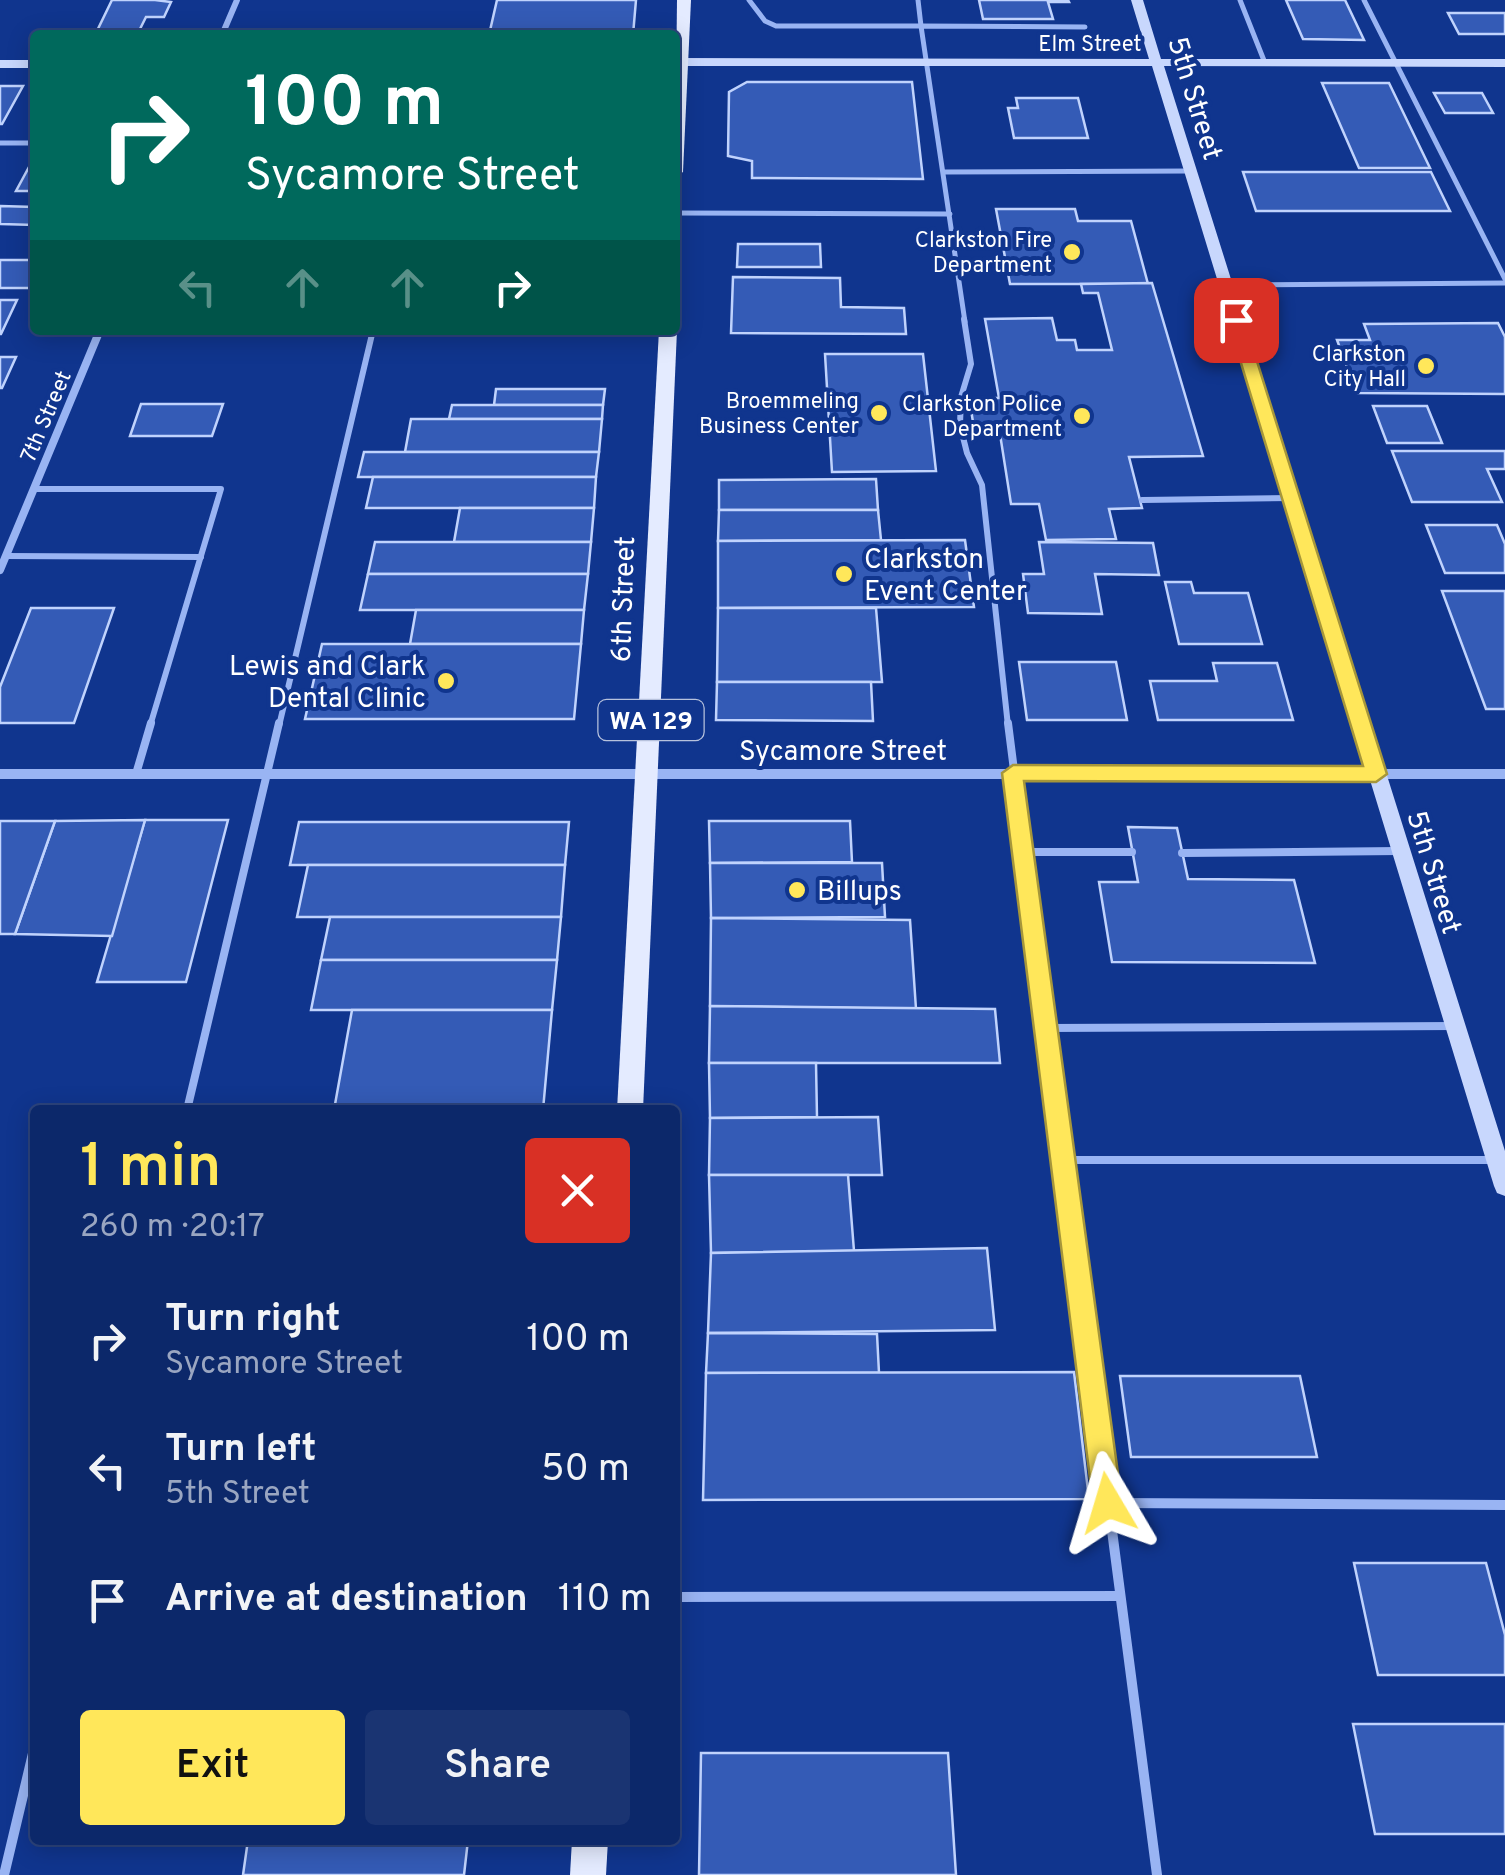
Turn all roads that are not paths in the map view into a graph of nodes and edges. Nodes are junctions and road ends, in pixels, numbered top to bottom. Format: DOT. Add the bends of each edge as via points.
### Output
graph roads {
  1 [pos="237,0"];
  2 [pos="684,0"];
  3 [pos="749,0"];
  4 [pos="918,0"];
  5 [pos="1137,0"];
  6 [pos="1240,0"];
  7 [pos="1364,0"];
  8 [pos="921,26"];
  9 [pos="1084,26"];
  10 [pos="224,30"];
  11 [pos="680,41"];
  12 [pos="680,62"];
  13 [pos="926,63"];
  14 [pos="1156,63"];
  15 [pos="1264,63"];
  16 [pos="1395,63"];
  17 [pos="1505,63"];
  18 [pos="0,64"];
  19 [pos="30,64"];
  20 [pos="0,143"];
  21 [pos="30,143"];
  22 [pos="1189,171"];
  23 [pos="944,172"];
  24 [pos="680,212"];
  25 [pos="950,214"];
  26 [pos="1505,281"];
  27 [pos="1225,284"];
  28 [pos="98,335"];
  29 [pos="372,335"];
  30 [pos="668,335"];
  31 [pos="34,488"];
  32 [pos="1291,498"];
  33 [pos="1142,500"];
  34 [pos="6,556"];
  35 [pos="200,557"];
  36 [pos="0,570"];
  37 [pos="649,772"];
  38 [pos="268,773"];
  39 [pos="1013,773"];
  40 [pos="0,774"];
  41 [pos="136,774"];
  42 [pos="1376,774"];
  43 [pos="1505,774"];
  44 [pos="1400,851"];
  45 [pos="1024,852"];
  46 [pos="1132,852"];
  47 [pos="1182,853"];
  48 [pos="1455,1026"];
  49 [pos="1047,1028"];
  50 [pos="188,1105"];
  51 [pos="630,1105"];
  52 [pos="1063,1160"];
  53 [pos="1497,1160"];
  54 [pos="1505,1186"];
  55 [pos="1108,1503"];
  56 [pos="1505,1505"];
  57 [pos="680,1596"];
  58 [pos="1120,1596"];
  59 [pos="30,1766"];
  60 [pos="590,1845"];
  61 [pos="4,1875"];
  62 [pos="588,1875"];
  63 [pos="1157,1875"];
  1 -- 10 [label="street"];
  2 -- 11 [label="main road"];
  3 -- 8 [label="lane" via="776,26"];
  4 -- 8 [label="lane"];
  5 -- 14 [label="street, 5th Street"];
  6 -- 15 [label="lane"];
  7 -- 16 [label="lane"];
  8 -- 9 [label="lane"];
  8 -- 13 [label="lane"];
  12 -- 13 [label="street, Elm Street"];
  13 -- 14 [label="street, Elm Street"];
  13 -- 23 [label="lane"];
  14 -- 15 [label="street, Elm Street"];
  14 -- 22 [label="street, 5th Street"];
  15 -- 16 [label="street, Elm Street"];
  16 -- 17 [label="street, Elm Street"];
  16 -- 26 [label="lane"];
  18 -- 19 [label="street"];
  20 -- 21 [label="lane"];
  22 -- 23 [label="lane"];
  22 -- 27 [label="street, 5th Street"];
  23 -- 25 [label="lane"];
  24 -- 25 [label="lane"];
  25 -- 39 [label="lane" via="971,364 958,398 963,449 982,484"];
  26 -- 27 [label="lane"];
  27 -- 32 [label="street, 5th Street"];
  28 -- 31 [label="street, 7th Street"];
  29 -- 38 [label="lane"];
  30 -- 37 [label="main road, 6th Street / WA 129"];
  31 -- 34 [label="street, 7th Street"];
  31 -- 35 [label="lane" via="221,488"];
  32 -- 33 [label="lane"];
  32 -- 42 [label="street, 5th Street"];
  34 -- 35 [label="lane"];
  34 -- 36 [label="street, 7th Street"];
  35 -- 41 [label="lane"];
  37 -- 38 [label="street, Sycamore Street"];
  37 -- 39 [label="street, Sycamore Street"];
  37 -- 51 [label="main road, 6th Street / WA 129"];
  38 -- 41 [label="street, Sycamore Street"];
  38 -- 50 [label="lane"];
  39 -- 42 [label="street, Sycamore Street"];
  39 -- 45 [label="lane"];
  40 -- 41 [label="street, Sycamore Street"];
  42 -- 43 [label="street, Sycamore Street"];
  42 -- 44 [label="street, 5th Street"];
  44 -- 47 [label="lane"];
  44 -- 48 [label="street, 5th Street"];
  45 -- 46 [label="lane"];
  45 -- 49 [label="lane"];
  48 -- 49 [label="lane"];
  48 -- 53 [label="street, 5th Street"];
  49 -- 52 [label="lane"];
  52 -- 53 [label="lane"];
  52 -- 55 [label="lane"];
  53 -- 54 [label="street, 5th Street"];
  55 -- 56 [label="lane"];
  55 -- 58 [label="lane"];
  57 -- 58 [label="lane"];
  58 -- 63 [label="lane"];
  59 -- 61 [label="lane"];
  60 -- 62 [label="main road"];
}
